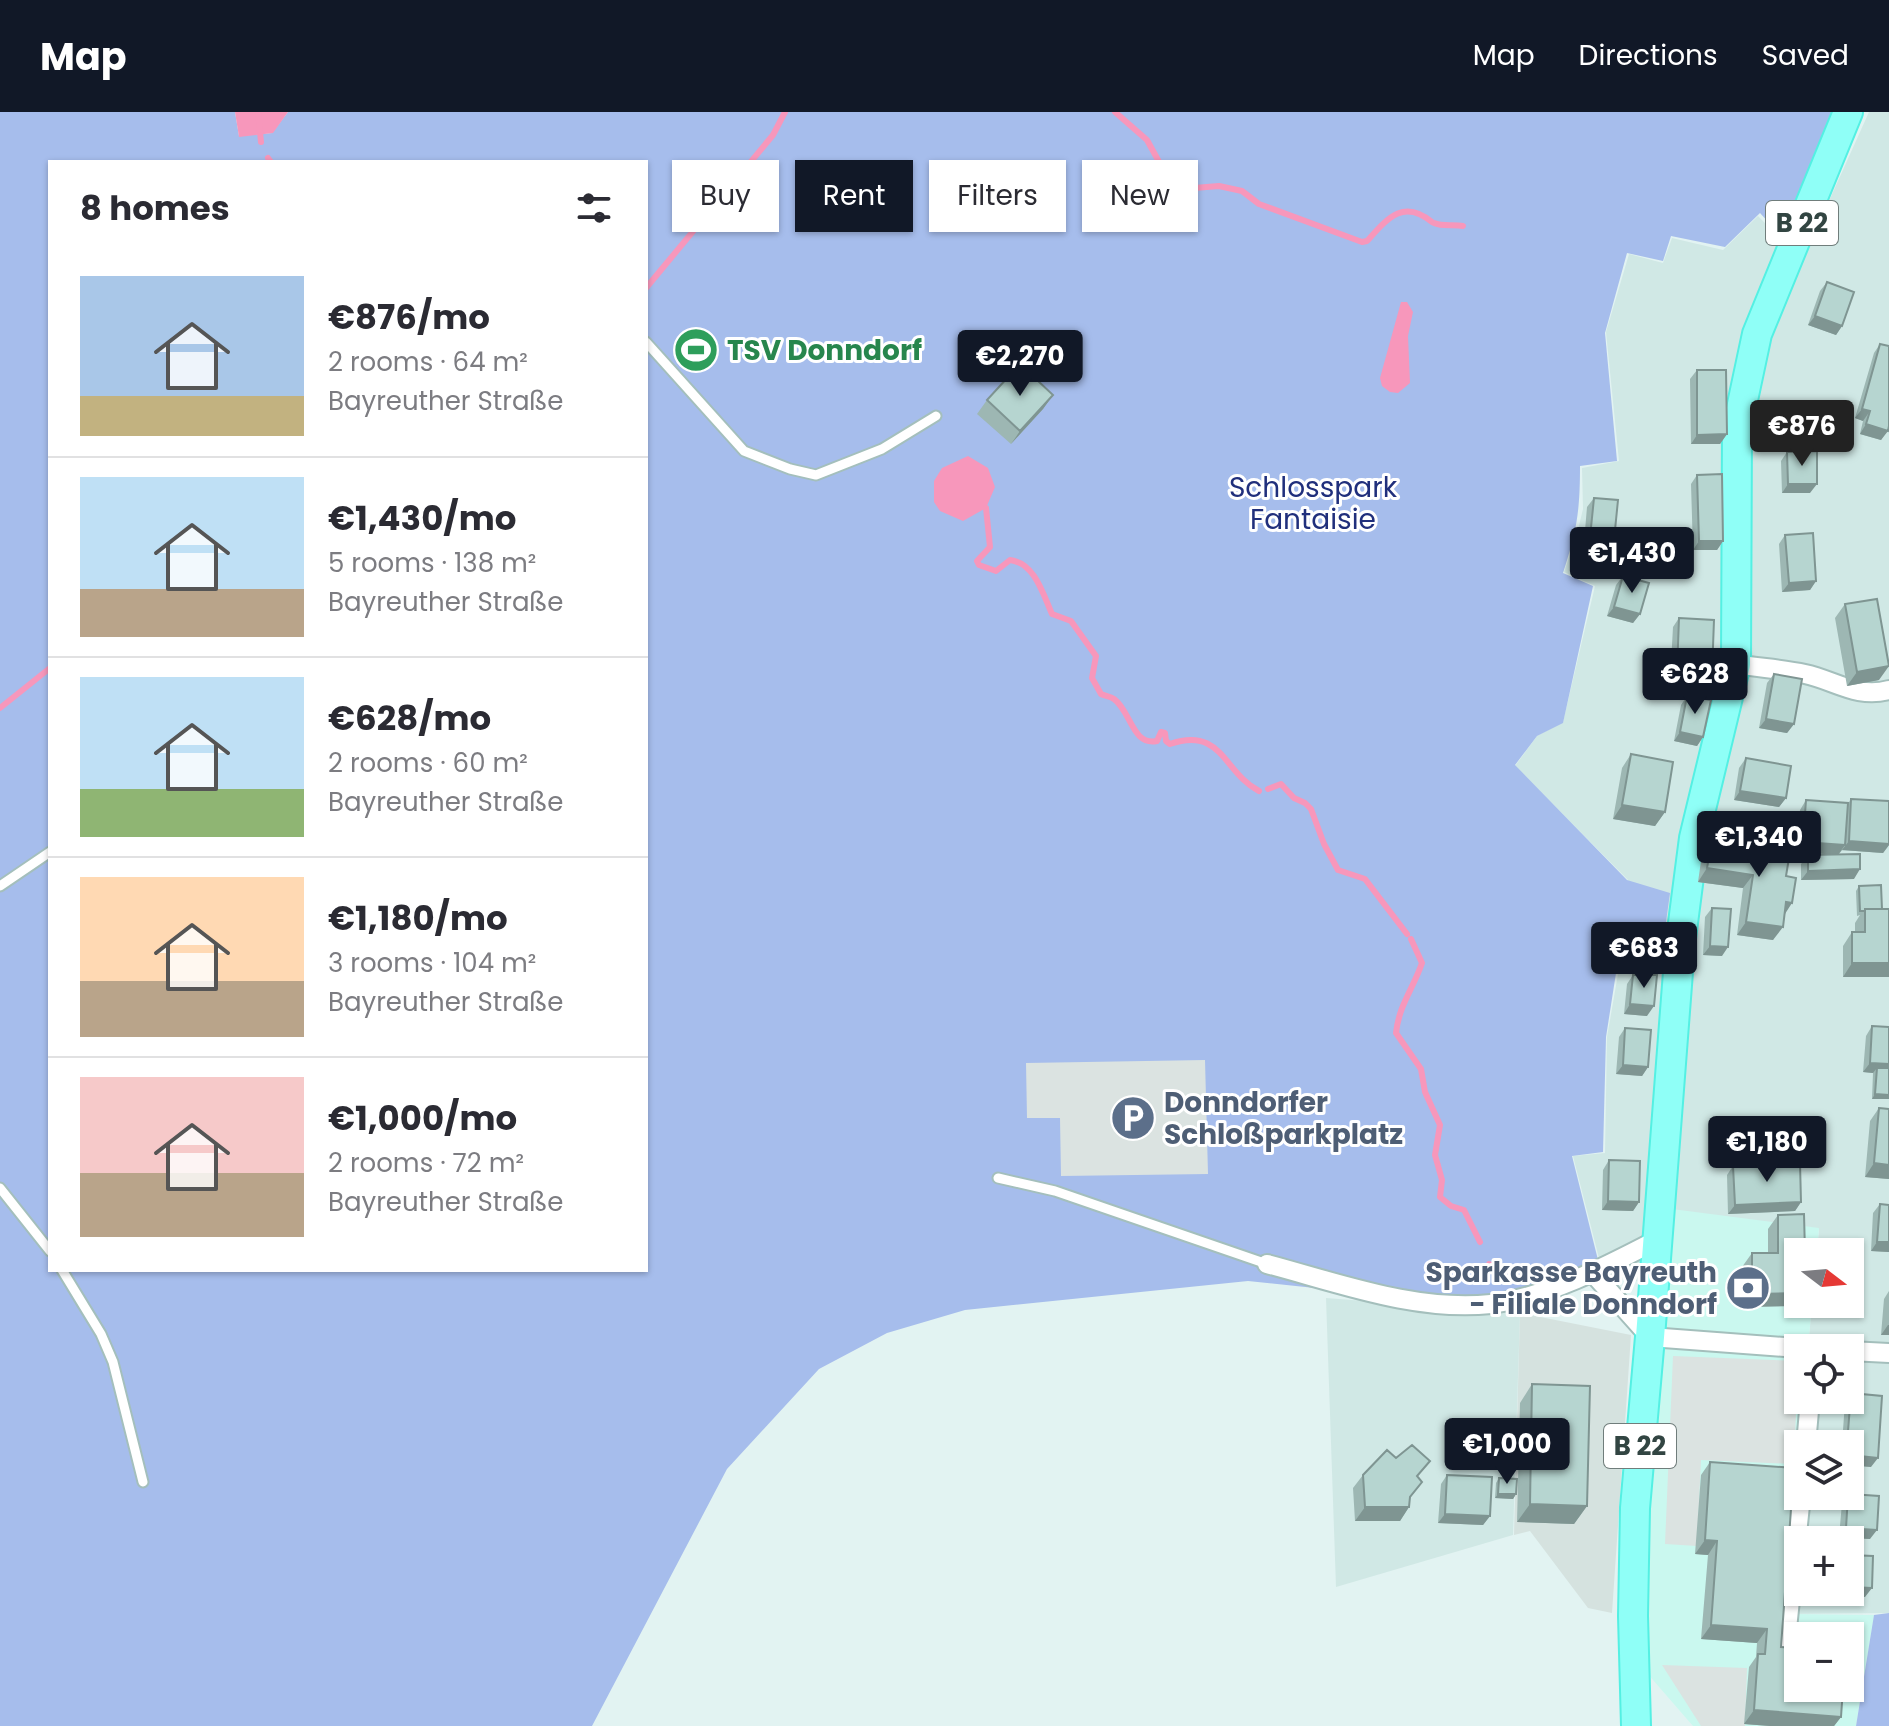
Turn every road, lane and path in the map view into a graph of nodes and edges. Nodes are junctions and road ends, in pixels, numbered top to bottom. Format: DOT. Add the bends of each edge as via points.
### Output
graph roads {
  1 [pos="1848,112"];
  2 [pos="648,344"];
  3 [pos="936,416"];
  4 [pos="1736,664"];
  5 [pos="1886,697"];
  6 [pos="48,853"];
  7 [pos="0,886"];
  8 [pos="998,1178"];
  9 [pos="0,1188"];
  10 [pos="1657,1240"];
  11 [pos="48,1248"];
  12 [pos="1267,1264"];
  13 [pos="63,1272"];
  14 [pos="1592,1272"];
  15 [pos="1650,1337"];
  16 [pos="1784,1347"];
  17 [pos="1864,1352"];
  18 [pos="1889,1353"];
  19 [pos="143,1482"];
  20 [pos="1800,1510"];
  21 [pos="1788,1622"];
  22 [pos="1636,1726"];
  1 -- 4 [label="main road, B 22" via="1750,361 1737,428"];
  2 -- 3 [label="lane" via="744,451 790,469 816,475 882,449"];
  4 -- 5 [label="street" via="1807,674 1849,691"];
  4 -- 10 [label="main road, B 22" via="1694,838 1680,946"];
  6 -- 7 [label="lane"];
  8 -- 12 [label="lane" via="1055,1191"];
  9 -- 11 [label="lane"];
  10 -- 14 [label="street"];
  10 -- 15 [label="main road, B 22"];
  12 -- 14 [label="street" via="1405,1300 1465,1304 1492,1304"];
  13 -- 19 [label="lane" via="113,1362"];
  14 -- 15 [label="street"];
  15 -- 16 [label="street"];
  15 -- 22 [label="main road, B 22" via="1635,1508"];
  17 -- 18 [label="street"];
  20 -- 21 [label="street"];
}
